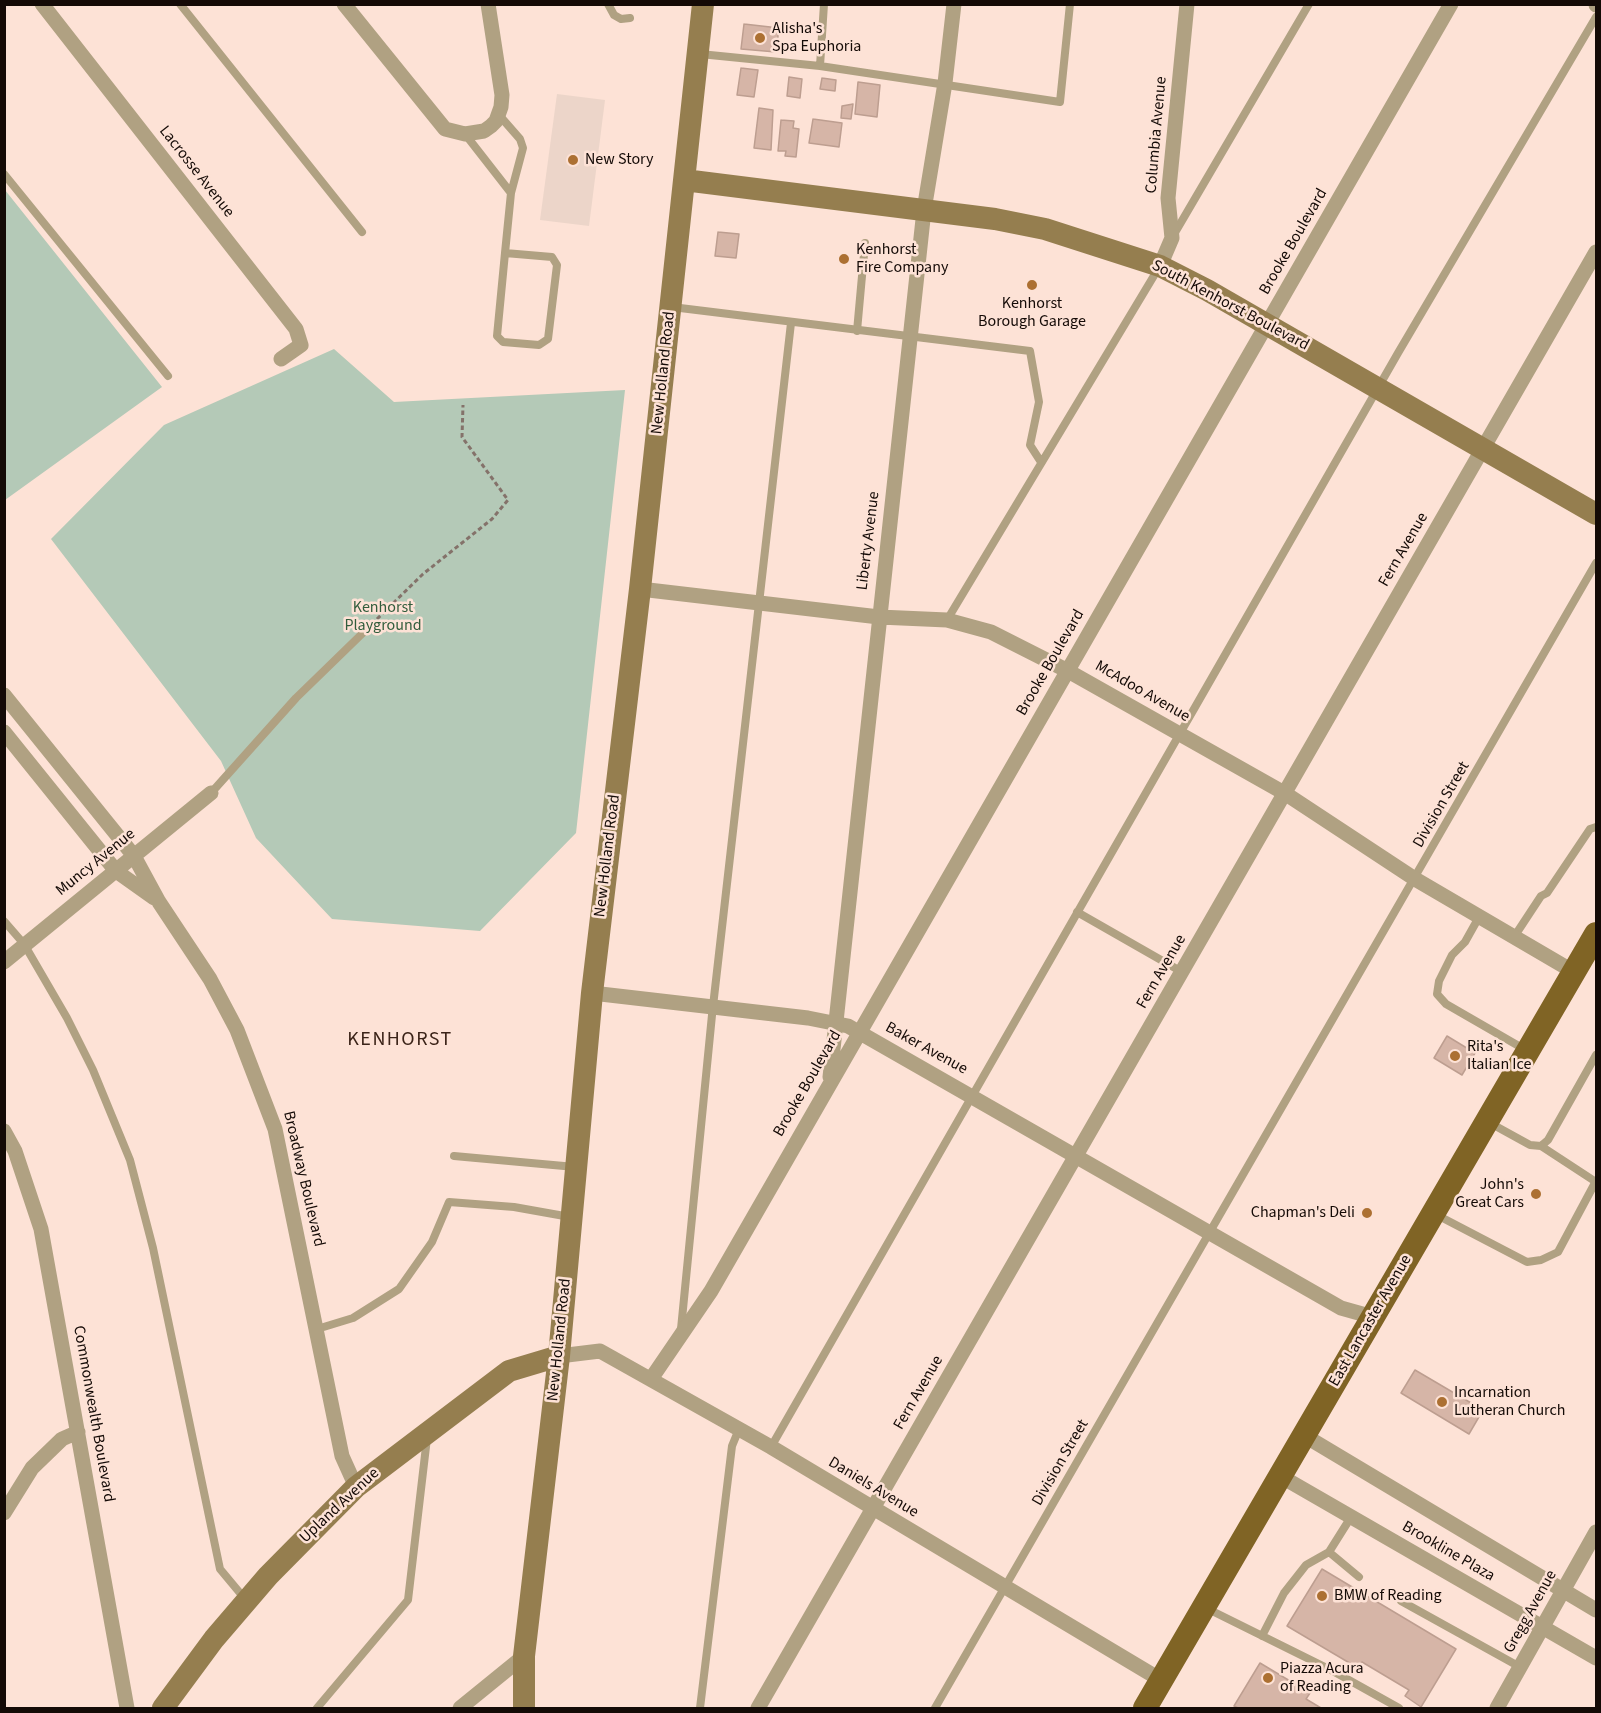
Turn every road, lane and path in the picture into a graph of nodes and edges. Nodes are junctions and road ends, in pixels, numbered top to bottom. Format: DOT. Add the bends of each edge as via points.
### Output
graph roads {
  1 [pos="42,4"];
  2 [pos="180,4"];
  3 [pos="344,4"];
  4 [pos="488,4"];
  5 [pos="608,4"];
  6 [pos="703,4"];
  7 [pos="824,4"];
  8 [pos="954,4"];
  9 [pos="1070,4"];
  10 [pos="1187,4"];
  11 [pos="1309,4"];
  12 [pos="1451,4"];
  13 [pos="1596,17"];
  14 [pos="630,18"];
  15 [pos="698,54"];
  16 [pos="820,66"];
  17 [pos="945,83"];
  18 [pos="499,115"];
  19 [pos="465,134"];
  20 [pos="4,174"];
  21 [pos="684,180"];
  22 [pos="511,193"];
  23 [pos="924,210"];
  24 [pos="362,232"];
  25 [pos="1172,238"];
  26 [pos="865,243"];
  27 [pos="1596,252"];
  28 [pos="505,253"];
  29 [pos="1160,266"];
  30 [pos="671,307"];
  31 [pos="791,323"];
  32 [pos="1267,324"];
  33 [pos="857,331"];
  34 [pos="911,337"];
  35 [pos="281,359"];
  36 [pos="168,376"];
  37 [pos="1379,388"];
  38 [pos="463,405"];
  39 [pos="1483,448"];
  40 [pos="1041,462"];
  41 [pos="1596,514"];
  42 [pos="1596,563"];
  43 [pos="640,589"];
  44 [pos="760,602"];
  45 [pos="879,617"];
  46 [pos="947,620"];
  47 [pos="369,627"];
  48 [pos="1068,671"];
  49 [pos="4,694"];
  50 [pos="4,732"];
  51 [pos="1179,734"];
  52 [pos="211,793"];
  53 [pos="1286,794"];
  54 [pos="1596,827"];
  55 [pos="134,856"];
  56 [pos="116,872"];
  57 [pos="1415,879"];
  58 [pos="159,902"];
  59 [pos="1077,912"];
  60 [pos="1479,917"];
  61 [pos="4,921"];
  62 [pos="1596,934"];
  63 [pos="1514,937"];
  64 [pos="24,944"];
  65 [pos="4,962"];
  66 [pos="1182,972"];
  67 [pos="1574,972"];
  68 [pos="592,993"];
  69 [pos="713,1008"];
  70 [pos="834,1022"];
  71 [pos="858,1032"];
  72 [pos="1528,1051"];
  73 [pos="1596,1055"];
  74 [pos="830,1083"];
  75 [pos="972,1095"];
  76 [pos="1487,1121"];
  77 [pos="4,1131"];
  78 [pos="1541,1146"];
  79 [pos="454,1156"];
  80 [pos="1077,1156"];
  81 [pos="576,1167"];
  82 [pos="1596,1181"];
  83 [pos="1434,1214"];
  84 [pos="572,1218"];
  85 [pos="1211,1232"];
  86 [pos="1373,1317"];
  87 [pos="317,1329"];
  88 [pos="680,1338"];
  89 [pos="559,1356"];
  90 [pos="651,1379"];
  91 [pos="739,1429"];
  92 [pos="428,1431"];
  93 [pos="78,1432"];
  94 [pos="1305,1436"];
  95 [pos="771,1447"];
  96 [pos="1282,1477"];
  97 [pos="356,1487"];
  98 [pos="873,1509"];
  99 [pos="4,1513"];
  100 [pos="1351,1516"];
  101 [pos="1596,1532"];
  102 [pos="1329,1552"];
  103 [pos="1359,1577"];
  104 [pos="1006,1587"];
  105 [pos="1563,1591"];
  106 [pos="1401,1601"];
  107 [pos="248,1603"];
  108 [pos="1204,1608"];
  109 [pos="1596,1610"];
  110 [pos="1543,1627"];
  111 [pos="1262,1636"];
  112 [pos="524,1656"];
  113 [pos="1596,1658"];
  114 [pos="1520,1667"];
  115 [pos="1161,1680"];
  116 [pos="128,1708"];
  117 [pos="163,1708"];
  118 [pos="317,1708"];
  119 [pos="460,1708"];
  120 [pos="524,1708"];
  121 [pos="700,1708"];
  122 [pos="758,1708"];
  123 [pos="935,1708"];
  124 [pos="1148,1708"];
  125 [pos="1400,1708"];
  126 [pos="1497,1708"];
  1 -- 35 [label="street, Lacrosse Avenue" via="296,329 301,345"];
  2 -- 24 [label="lane"];
  3 -- 19 [label="street" via="439,122 450,131"];
  4 -- 18 [label="street" via="502,95"];
  5 -- 14 [label="lane" via="614,15"];
  6 -- 15 [label="main road, New Holland Road"];
  7 -- 16 [label="lane"];
  8 -- 17 [label="street, Liberty Avenue"];
  9 -- 17 [label="lane" via="1060,102"];
  10 -- 25 [label="street, Columbia Avenue" via="1168,198"];
  11 -- 25 [label="lane"];
  12 -- 32 [label="street, Brooke Boulevard"];
  13 -- 37 [label="lane"];
  15 -- 16 [label="lane"];
  15 -- 21 [label="main road, New Holland Road"];
  16 -- 17 [label="lane"];
  17 -- 23 [label="street, Liberty Avenue"];
  18 -- 19 [label="street" via="484,131"];
  18 -- 22 [label="lane" via="523,148"];
  19 -- 22 [label="lane"];
  20 -- 36 [label="lane"];
  21 -- 23 [label="main road, South Kenhorst Boulevard"];
  21 -- 30 [label="main road, New Holland Road"];
  22 -- 28 [label="lane"];
  23 -- 29 [label="main road, South Kenhorst Boulevard" via="1045,229"];
  23 -- 34 [label="street, Liberty Avenue"];
  25 -- 29 [label="street, Columbia Avenue"];
  26 -- 33 [label="lane"];
  27 -- 39 [label="street, Fern Avenue"];
  28 -- 28 [label="lane" via="497,336 502,342 539,345 548,339 556,265 552,257"];
  29 -- 32 [label="main road, South Kenhorst Boulevard"];
  29 -- 40 [label="lane"];
  30 -- 31 [label="lane"];
  30 -- 43 [label="main road, New Holland Road"];
  31 -- 33 [label="lane"];
  31 -- 44 [label="lane, Brooke Boulevard"];
  32 -- 37 [label="main road, South Kenhorst Boulevard"];
  32 -- 48 [label="street, Brooke Boulevard"];
  33 -- 34 [label="lane"];
  34 -- 40 [label="lane" via="1030,351 1039,402 1030,445"];
  34 -- 45 [label="street, Liberty Avenue"];
  37 -- 39 [label="main road, South Kenhorst Boulevard"];
  37 -- 51 [label="lane"];
  38 -- 47 [label="path" via="462,437 508,500 492,519 423,574"];
  39 -- 41 [label="main road, South Kenhorst Boulevard"];
  39 -- 53 [label="street, Fern Avenue"];
  40 -- 46 [label="lane"];
  42 -- 57 [label="lane, Division Street"];
  43 -- 44 [label="street, McAdoo Avenue"];
  43 -- 68 [label="main road, New Holland Road"];
  44 -- 45 [label="street, McAdoo Avenue"];
  44 -- 69 [label="lane, Brooke Boulevard"];
  45 -- 46 [label="street, McAdoo Avenue"];
  45 -- 70 [label="street, Liberty Avenue"];
  46 -- 48 [label="street, McAdoo Avenue" via="1000,636"];
  47 -- 52 [label="lane" via="296,698"];
  48 -- 51 [label="street, McAdoo Avenue"];
  48 -- 71 [label="street, Brooke Boulevard"];
  49 -- 55 [label="street, Broadway Boulevard"];
  50 -- 56 [label="street, Broadway Boulevard"];
  51 -- 53 [label="street, McAdoo Avenue"];
  51 -- 59 [label="lane"];
  52 -- 55 [label="street, Muncy Avenue"];
  53 -- 57 [label="street, McAdoo Avenue"];
  53 -- 66 [label="street, Fern Avenue"];
  54 -- 63 [label="lane" via="1590,830 1547,893 1540,896"];
  55 -- 56 [label="street, Muncy Avenue"];
  55 -- 58 [label="street, Broadway Boulevard"];
  56 -- 58 [label="street, Broadway Boulevard"];
  56 -- 64 [label="street, Muncy Avenue"];
  57 -- 60 [label="street, McAdoo Avenue"];
  57 -- 85 [label="lane, Division Street"];
  58 -- 87 [label="street, Broadway Boulevard" via="210,979 237,1030 264,1096 282,1159"];
  59 -- 66 [label="lane"];
  59 -- 75 [label="lane"];
  60 -- 63 [label="street, McAdoo Avenue"];
  60 -- 72 [label="lane" via="1452,956 1437,994"];
  61 -- 64 [label="lane"];
  62 -- 67 [label="main road, East Lancaster Avenue"];
  63 -- 67 [label="street, McAdoo Avenue"];
  64 -- 65 [label="street, Muncy Avenue"];
  64 -- 107 [label="lane" via="93,1070 130,1160 153,1248 220,1569"];
  66 -- 80 [label="street, Fern Avenue"];
  67 -- 72 [label="main road, East Lancaster Avenue"];
  68 -- 69 [label="street, Baker Avenue"];
  68 -- 81 [label="main road, New Holland Road"];
  69 -- 70 [label="street, Baker Avenue"];
  69 -- 88 [label="lane, Brooke Boulevard"];
  70 -- 71 [label="street, Baker Avenue"];
  70 -- 74 [label="street, Liberty Avenue"];
  71 -- 74 [label="street, Brooke Boulevard"];
  71 -- 75 [label="street, Baker Avenue"];
  72 -- 76 [label="main road, East Lancaster Avenue"];
  73 -- 78 [label="lane"];
  74 -- 88 [label="street, Brooke Boulevard"];
  75 -- 80 [label="street, Baker Avenue"];
  75 -- 95 [label="lane"];
  76 -- 78 [label="lane" via="1530,1145"];
  76 -- 83 [label="main road, East Lancaster Avenue"];
  77 -- 93 [label="street, Commonwealth Boulevard" via="15,1151 41,1229"];
  78 -- 82 [label="lane"];
  79 -- 81 [label="lane"];
  80 -- 85 [label="street, Baker Avenue"];
  80 -- 98 [label="street, Fern Avenue"];
  81 -- 84 [label="main road, New Holland Road"];
  82 -- 83 [label="lane" via="1558,1252 1527,1262"];
  83 -- 86 [label="main road, East Lancaster Avenue"];
  84 -- 87 [label="lane" via="514,1207 448,1202 432,1242 399,1289 353,1317"];
  84 -- 89 [label="main road, New Holland Road"];
  85 -- 86 [label="street, Baker Avenue" via="1341,1308"];
  85 -- 104 [label="lane, Division Street"];
  86 -- 94 [label="main road, East Lancaster Avenue"];
  87 -- 97 [label="street, Broadway Boulevard" via="342,1456"];
  88 -- 90 [label="street, Brooke Boulevard"];
  89 -- 90 [label="street, Daniels Avenue" via="600,1352"];
  89 -- 92 [label="main road, Upland Avenue" via="508,1371"];
  89 -- 112 [label="main road, New Holland Road"];
  90 -- 91 [label="street, Daniels Avenue"];
  91 -- 95 [label="street, Daniels Avenue"];
  91 -- 121 [label="lane" via="732,1446"];
  92 -- 97 [label="main road, Upland Avenue"];
  92 -- 118 [label="lane" via="408,1600"];
  93 -- 99 [label="street" via="62,1439 32,1468"];
  93 -- 116 [label="street, Commonwealth Boulevard"];
  94 -- 96 [label="main road, East Lancaster Avenue"];
  94 -- 105 [label="street, Brookline Plaza"];
  95 -- 98 [label="street, Daniels Avenue"];
  96 -- 100 [label="street, Brookline Plaza"];
  96 -- 108 [label="main road, East Lancaster Avenue"];
  97 -- 107 [label="main road, Upland Avenue" via="268,1576"];
  98 -- 104 [label="street, Daniels Avenue"];
  98 -- 122 [label="street, Fern Avenue"];
  100 -- 102 [label="lane"];
  100 -- 110 [label="street, Brookline Plaza"];
  101 -- 105 [label="street, Gregg Avenue"];
  102 -- 103 [label="lane"];
  102 -- 111 [label="lane" via="1306,1565 1284,1593"];
  104 -- 115 [label="street, Daniels Avenue"];
  104 -- 123 [label="lane, Division Street"];
  105 -- 109 [label="street, Brookline Plaza"];
  105 -- 110 [label="street, Gregg Avenue"];
  106 -- 114 [label="lane"];
  107 -- 117 [label="main road, Upland Avenue" via="214,1639"];
  108 -- 111 [label="lane"];
  108 -- 115 [label="main road, East Lancaster Avenue"];
  110 -- 113 [label="street, Brookline Plaza"];
  110 -- 114 [label="street, Gregg Avenue"];
  111 -- 125 [label="lane"];
  112 -- 119 [label="street"];
  112 -- 120 [label="main road, New Holland Road"];
  114 -- 126 [label="street, Gregg Avenue"];
  115 -- 124 [label="main road, East Lancaster Avenue"];
}
